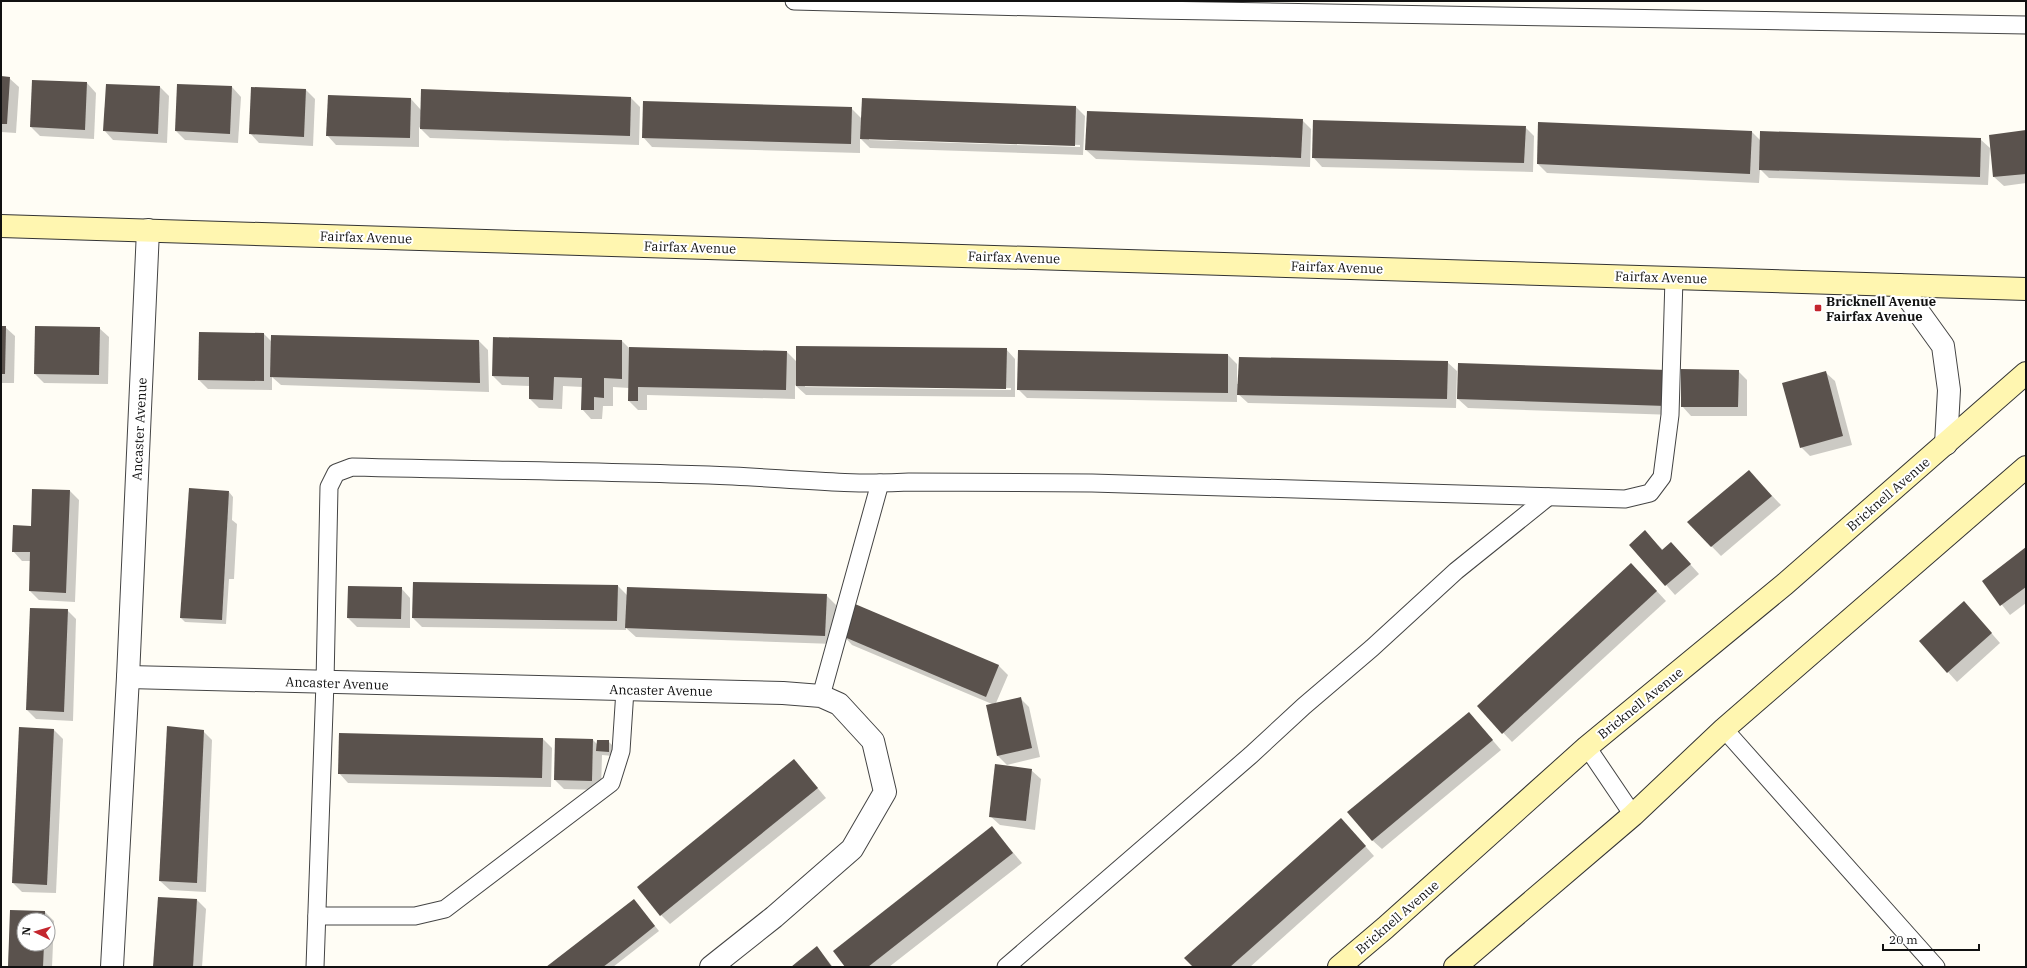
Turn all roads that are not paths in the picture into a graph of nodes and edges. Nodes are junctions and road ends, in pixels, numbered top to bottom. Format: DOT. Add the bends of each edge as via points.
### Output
graph roads {
  1 [pos="794,1"];
  2 [pos="2026,25"];
  3 [pos="1,226"];
  4 [pos="148,230"];
  5 [pos="1674,278"];
  6 [pos="1899,284"];
  7 [pos="2026,289"];
  8 [pos="2026,373"];
  9 [pos="1946,444"];
  10 [pos="2026,467"];
  11 [pos="880,483"];
  12 [pos="1548,496"];
  13 [pos="128,677"];
  14 [pos="325,682"];
  15 [pos="625,690"];
  16 [pos="821,696"];
  17 [pos="1724,729"];
  18 [pos="1587,747"];
  19 [pos="1633,815"];
  20 [pos="317,916"];
  21 [pos="112,967"];
  22 [pos="315,967"];
  23 [pos="710,967"];
  24 [pos="1006,967"];
  25 [pos="1339,967"];
  26 [pos="1455,967"];
  27 [pos="1936,967"];
  1 -- 2 [label="lane" via="1152,10"];
  3 -- 4 [label="street, Fairfax Avenue"];
  4 -- 5 [label="street, Fairfax Avenue"];
  4 -- 13 [label="street, Ancaster Avenue"];
  5 -- 6 [label="street, Fairfax Avenue"];
  5 -- 12 [label="lane" via="1670,415 1662,477 1650,494 1625,499"];
  6 -- 7 [label="street, Fairfax Avenue"];
  6 -- 9 [label="street" via="1943,346 1949,390"];
  8 -- 9 [label="street, Bricknell Avenue"];
  9 -- 18 [label="street, Bricknell Avenue" via="1785,584"];
  10 -- 17 [label="street"];
  11 -- 12 [label="lane" via="1092,483"];
  11 -- 14 [label="lane" via="710,475 347,469 336,473 329,487"];
  11 -- 16 [label="lane"];
  12 -- 24 [label="lane" via="1456,571 1251,755"];
  13 -- 14 [label="street, Ancaster Avenue"];
  13 -- 21 [label="street, Ancaster Avenue"];
  14 -- 15 [label="street, Ancaster Avenue"];
  14 -- 20 [label="lane"];
  15 -- 16 [label="street, Ancaster Avenue"];
  15 -- 20 [label="lane" via="621,751 611,784 445,909 415,916"];
  16 -- 23 [label="street, Ancaster Avenue" via="839,704 873,741 885,792 852,850 774,917"];
  17 -- 19 [label="street"];
  17 -- 27 [label="lane"];
  18 -- 19 [label="lane"];
  18 -- 25 [label="street, Bricknell Avenue"];
  19 -- 26 [label="street"];
  20 -- 22 [label="lane"];
}
